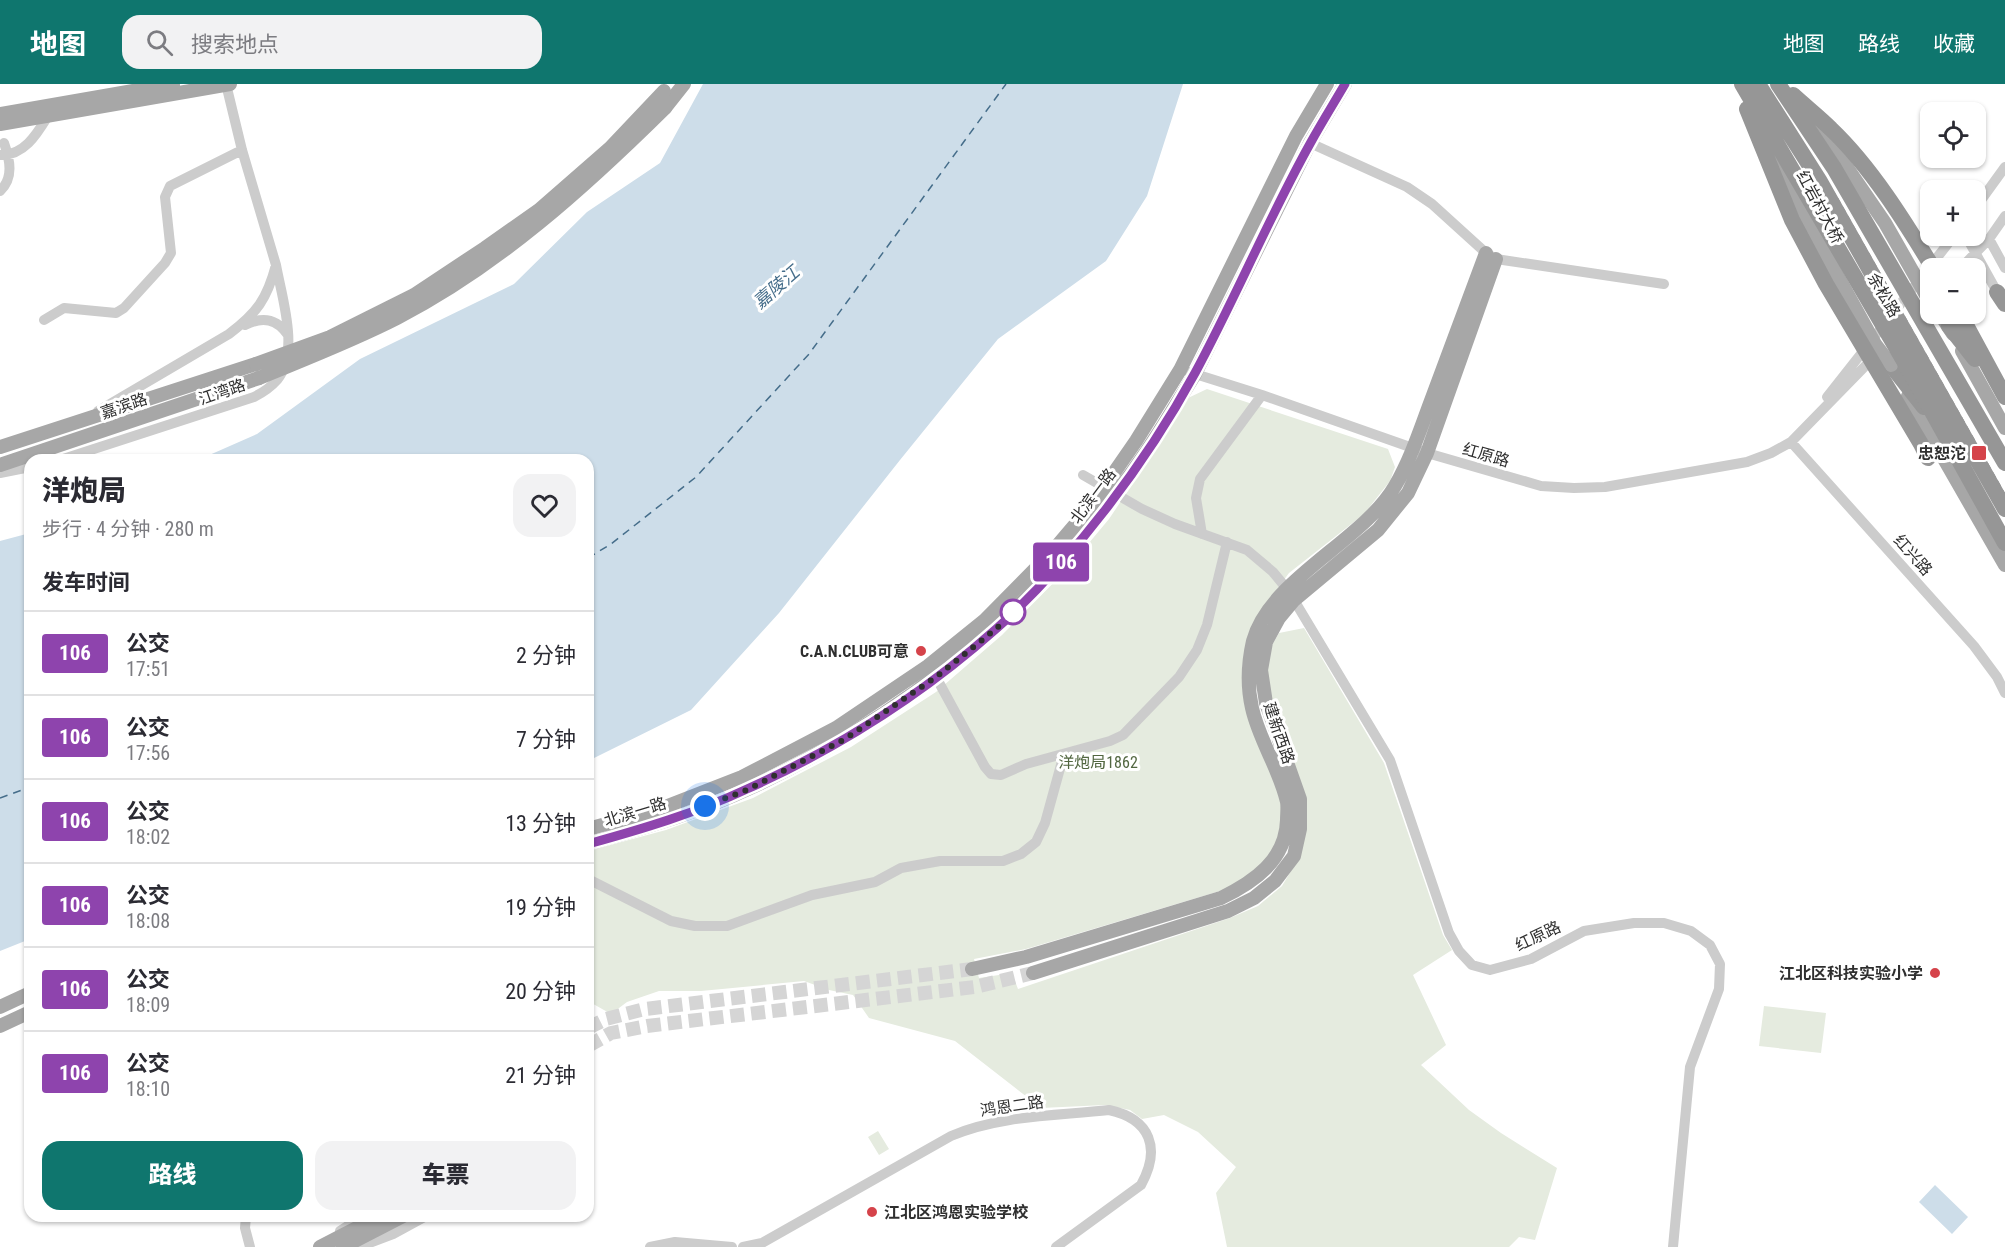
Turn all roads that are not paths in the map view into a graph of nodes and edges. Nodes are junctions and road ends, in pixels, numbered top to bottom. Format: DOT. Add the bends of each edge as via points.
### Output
graph roads {
  1 [pos="174,84"];
  2 [pos="227,84"];
  3 [pos="684,84"];
  4 [pos="1327,84"];
  5 [pos="1345,84"];
  6 [pos="1739,84"];
  7 [pos="1758,84"];
  8 [pos="1780,84"];
  9 [pos="666,88"];
  10 [pos="149,90"];
  11 [pos="0,114"];
  12 [pos="48,116"];
  13 [pos="0,124"];
  14 [pos="4,143"];
  15 [pos="1310,143"];
  16 [pos="242,150"];
  17 [pos="4,156"];
  18 [pos="2005,167"];
  19 [pos="0,191"];
  20 [pos="1986,193"];
  21 [pos="2005,216"];
  22 [pos="1989,239"];
  23 [pos="1946,246"];
  24 [pos="1972,246"];
  25 [pos="1976,253"];
  26 [pos="1491,256"];
  27 [pos="1927,258"];
  28 [pos="1971,258"];
  29 [pos="276,265"];
  30 [pos="2005,268"];
  31 [pos="1664,284"];
  32 [pos="1920,284"];
  33 [pos="2001,298"];
  34 [pos="1920,311"];
  35 [pos="2005,311"];
  36 [pos="44,320"];
  37 [pos="1953,324"];
  38 [pos="1954,324"];
  39 [pos="229,334"];
  40 [pos="288,335"];
  41 [pos="1891,365"];
  42 [pos="1180,370"];
  43 [pos="257,371"];
  44 [pos="1195,374"];
  45 [pos="1262,394"];
  46 [pos="2005,399"];
  47 [pos="82,420"];
  48 [pos="1939,425"];
  49 [pos="2005,428"];
  50 [pos="1791,442"];
  51 [pos="0,447"];
  52 [pos="1413,448"];
  53 [pos="1924,451"];
  54 [pos="1427,453"];
  55 [pos="30,454"];
  56 [pos="78,454"];
  57 [pos="24,456"];
  58 [pos="2005,463"];
  59 [pos="0,465"];
  60 [pos="24,468"];
  61 [pos="0,473"];
  62 [pos="1083,475"];
  63 [pos="2005,509"];
  64 [pos="1202,534"];
  65 [pos="1227,542"];
  66 [pos="2005,543"];
  67 [pos="2005,565"];
  68 [pos="1290,595"];
  69 [pos="936,677"];
  70 [pos="2005,693"];
  71 [pos="1064,754"];
  72 [pos="594,827"];
  73 [pos="594,842"];
  74 [pos="594,882"];
  75 [pos="972,969"];
  76 [pos="1033,973"];
  77 [pos="24,996"];
  78 [pos="0,1007"];
  79 [pos="24,1015"];
  80 [pos="0,1026"];
  81 [pos="246,1222"];
  82 [pos="354,1222"];
  83 [pos="368,1222"];
  84 [pos="392,1222"];
  85 [pos="415,1222"];
  86 [pos="250,1247"];
  87 [pos="318,1247"];
  88 [pos="344,1247"];
  89 [pos="359,1247"];
  90 [pos="650,1247"];
  91 [pos="732,1247"];
  92 [pos="743,1247"];
  93 [pos="1056,1247"];
  94 [pos="1673,1247"];
  1 -- 10 [label="main road"];
  2 -- 10 [label="main road"];
  2 -- 16 [label="street, 江湾路"];
  3 -- 43 [label="main road, bridge" via="665,108 571,197 466,276 398,317 346,342"];
  4 -- 42 [label="main road, 北滨一路, bridge" via="1296,136"];
  5 -- 15 [label="main road, 北滨一路"];
  6 -- 41 [label="main road, 红岩村大桥, bridge" via="1800,208 1875,344"];
  6 -- 48 [label="highway, bridge"];
  6 -- 53 [label="highway, bridge" via="1792,220"];
  7 -- 63 [label="highway, 余松路, bridge" via="1819,180"];
  8 -- 27 [label="highway, bridge" via="1833,130 1904,221"];
  8 -- 32 [label="main road, bridge" via="1837,153"];
  8 -- 58 [label="highway, 余松路, bridge" via="1834,168"];
  9 -- 43 [label="main road, bridge" via="610,148 539,210 485,248 414,295"];
  10 -- 11 [label="main road"];
  10 -- 12 [label="main road"];
  12 -- 13 [label="main road"];
  12 -- 17 [label="street" via="32,142"];
  14 -- 17 [label="street"];
  15 -- 26 [label="street" via="1407,187"];
  15 -- 44 [label="main road, 北滨一路"];
  16 -- 29 [label="street, 江湾路"];
  16 -- 36 [label="street" via="170,186 165,197 171,253 124,308 116,314 64,308"];
  17 -- 19 [label="street" via="9,178"];
  18 -- 20 [label="street"];
  21 -- 22 [label="street"];
  22 -- 25 [label="street"];
  22 -- 30 [label="street"];
  23 -- 50 [label="street"];
  24 -- 25 [label="street"];
  25 -- 28 [label="street"];
  25 -- 33 [label="street"];
  26 -- 31 [label="street"];
  26 -- 52 [label="main road, 建新西路"];
  26 -- 54 [label="main road, 建新西路"];
  29 -- 39 [label="street" via="271,286 255,313"];
  29 -- 40 [label="street, 江湾路"];
  33 -- 35 [label="main road"];
  34 -- 50 [label="street"];
  37 -- 49 [label="main road"];
  38 -- 46 [label="highway"];
  39 -- 40 [label="street" via="267,319 280,324"];
  39 -- 47 [label="street"];
  40 -- 56 [label="street, 江湾路" via="286,364 267,390"];
  41 -- 48 [label="highway, bridge"];
  41 -- 53 [label="main road, bridge"];
  41 -- 67 [label="main road"];
  42 -- 44 [label="street, 红原路"];
  42 -- 72 [label="main road, 北滨一路, bridge" via="1091,506 1051,553 985,620 928,666 836,728 742,777 660,809"];
  43 -- 47 [label="main road, 嘉滨路"];
  43 -- 55 [label="main road, 嘉滨路"];
  44 -- 45 [label="street, 红原路"];
  44 -- 69 [label="main road, 北滨一路, bridge" via="1148,450 1060,563 997,628"];
  45 -- 52 [label="street, 红原路"];
  45 -- 64 [label="street" via="1200,479 1196,498"];
  47 -- 51 [label="main road, 嘉滨路"];
  48 -- 66 [label="highway, bridge"];
  50 -- 54 [label="street, 红原路" via="1747,462 1574,488 1541,486"];
  50 -- 70 [label="street, 红兴路" via="1974,646"];
  52 -- 54 [label="street, 红原路"];
  52 -- 68 [label="main road, 建新西路" via="1395,486 1368,519"];
  54 -- 68 [label="main road, 建新西路" via="1408,493 1378,530"];
  57 -- 59 [label="main road, 嘉滨路"];
  60 -- 61 [label="street"];
  62 -- 64 [label="street, 红原路" via="1142,508"];
  64 -- 65 [label="street, 红原路"];
  65 -- 68 [label="street, 红原路" via="1247,550 1273,572"];
  65 -- 71 [label="street" via="1207,625 1197,651 1179,677 1123,735"];
  68 -- 75 [label="main road, 建新西路" via="1267,613 1254,639 1248,669 1252,709 1287,803 1286,831 1278,854 1263,872 1221,898 1026,957"];
  68 -- 76 [label="main road, 建新西路" via="1266,642 1261,670 1266,704 1300,799 1300,829 1294,856 1275,881 1254,898 1228,911"];
  68 -- 94 [label="street, 红原路" via="1390,760 1449,933 1472,964 1490,970 1532,959 1584,931 1634,923 1664,923 1682,928 1710,945 1720,964 1719,989 1690,1067"];
  69 -- 71 [label="street" via="991,774 1001,775"];
  69 -- 73 [label="main road, 北滨一路" via="845,739 747,790 664,822"];
  71 -- 74 [label="street" via="1046,823 1036,842 1003,861 940,861 901,868 875,882 812,895 727,926 671,921"];
  77 -- 78 [label="main road"];
  79 -- 80 [label="main road"];
  81 -- 86 [label="street"];
  82 -- 87 [label="street"];
  83 -- 87 [label="main road"];
  84 -- 88 [label="main road"];
  85 -- 89 [label="street"];
  90 -- 91 [label="street" via="675,1242"];
  92 -- 93 [label="street, 鸿恩二路" via="762,1243 973,1127 996,1121 1109,1110 1125,1114 1150,1140 1149,1170 1141,1185"];
}
